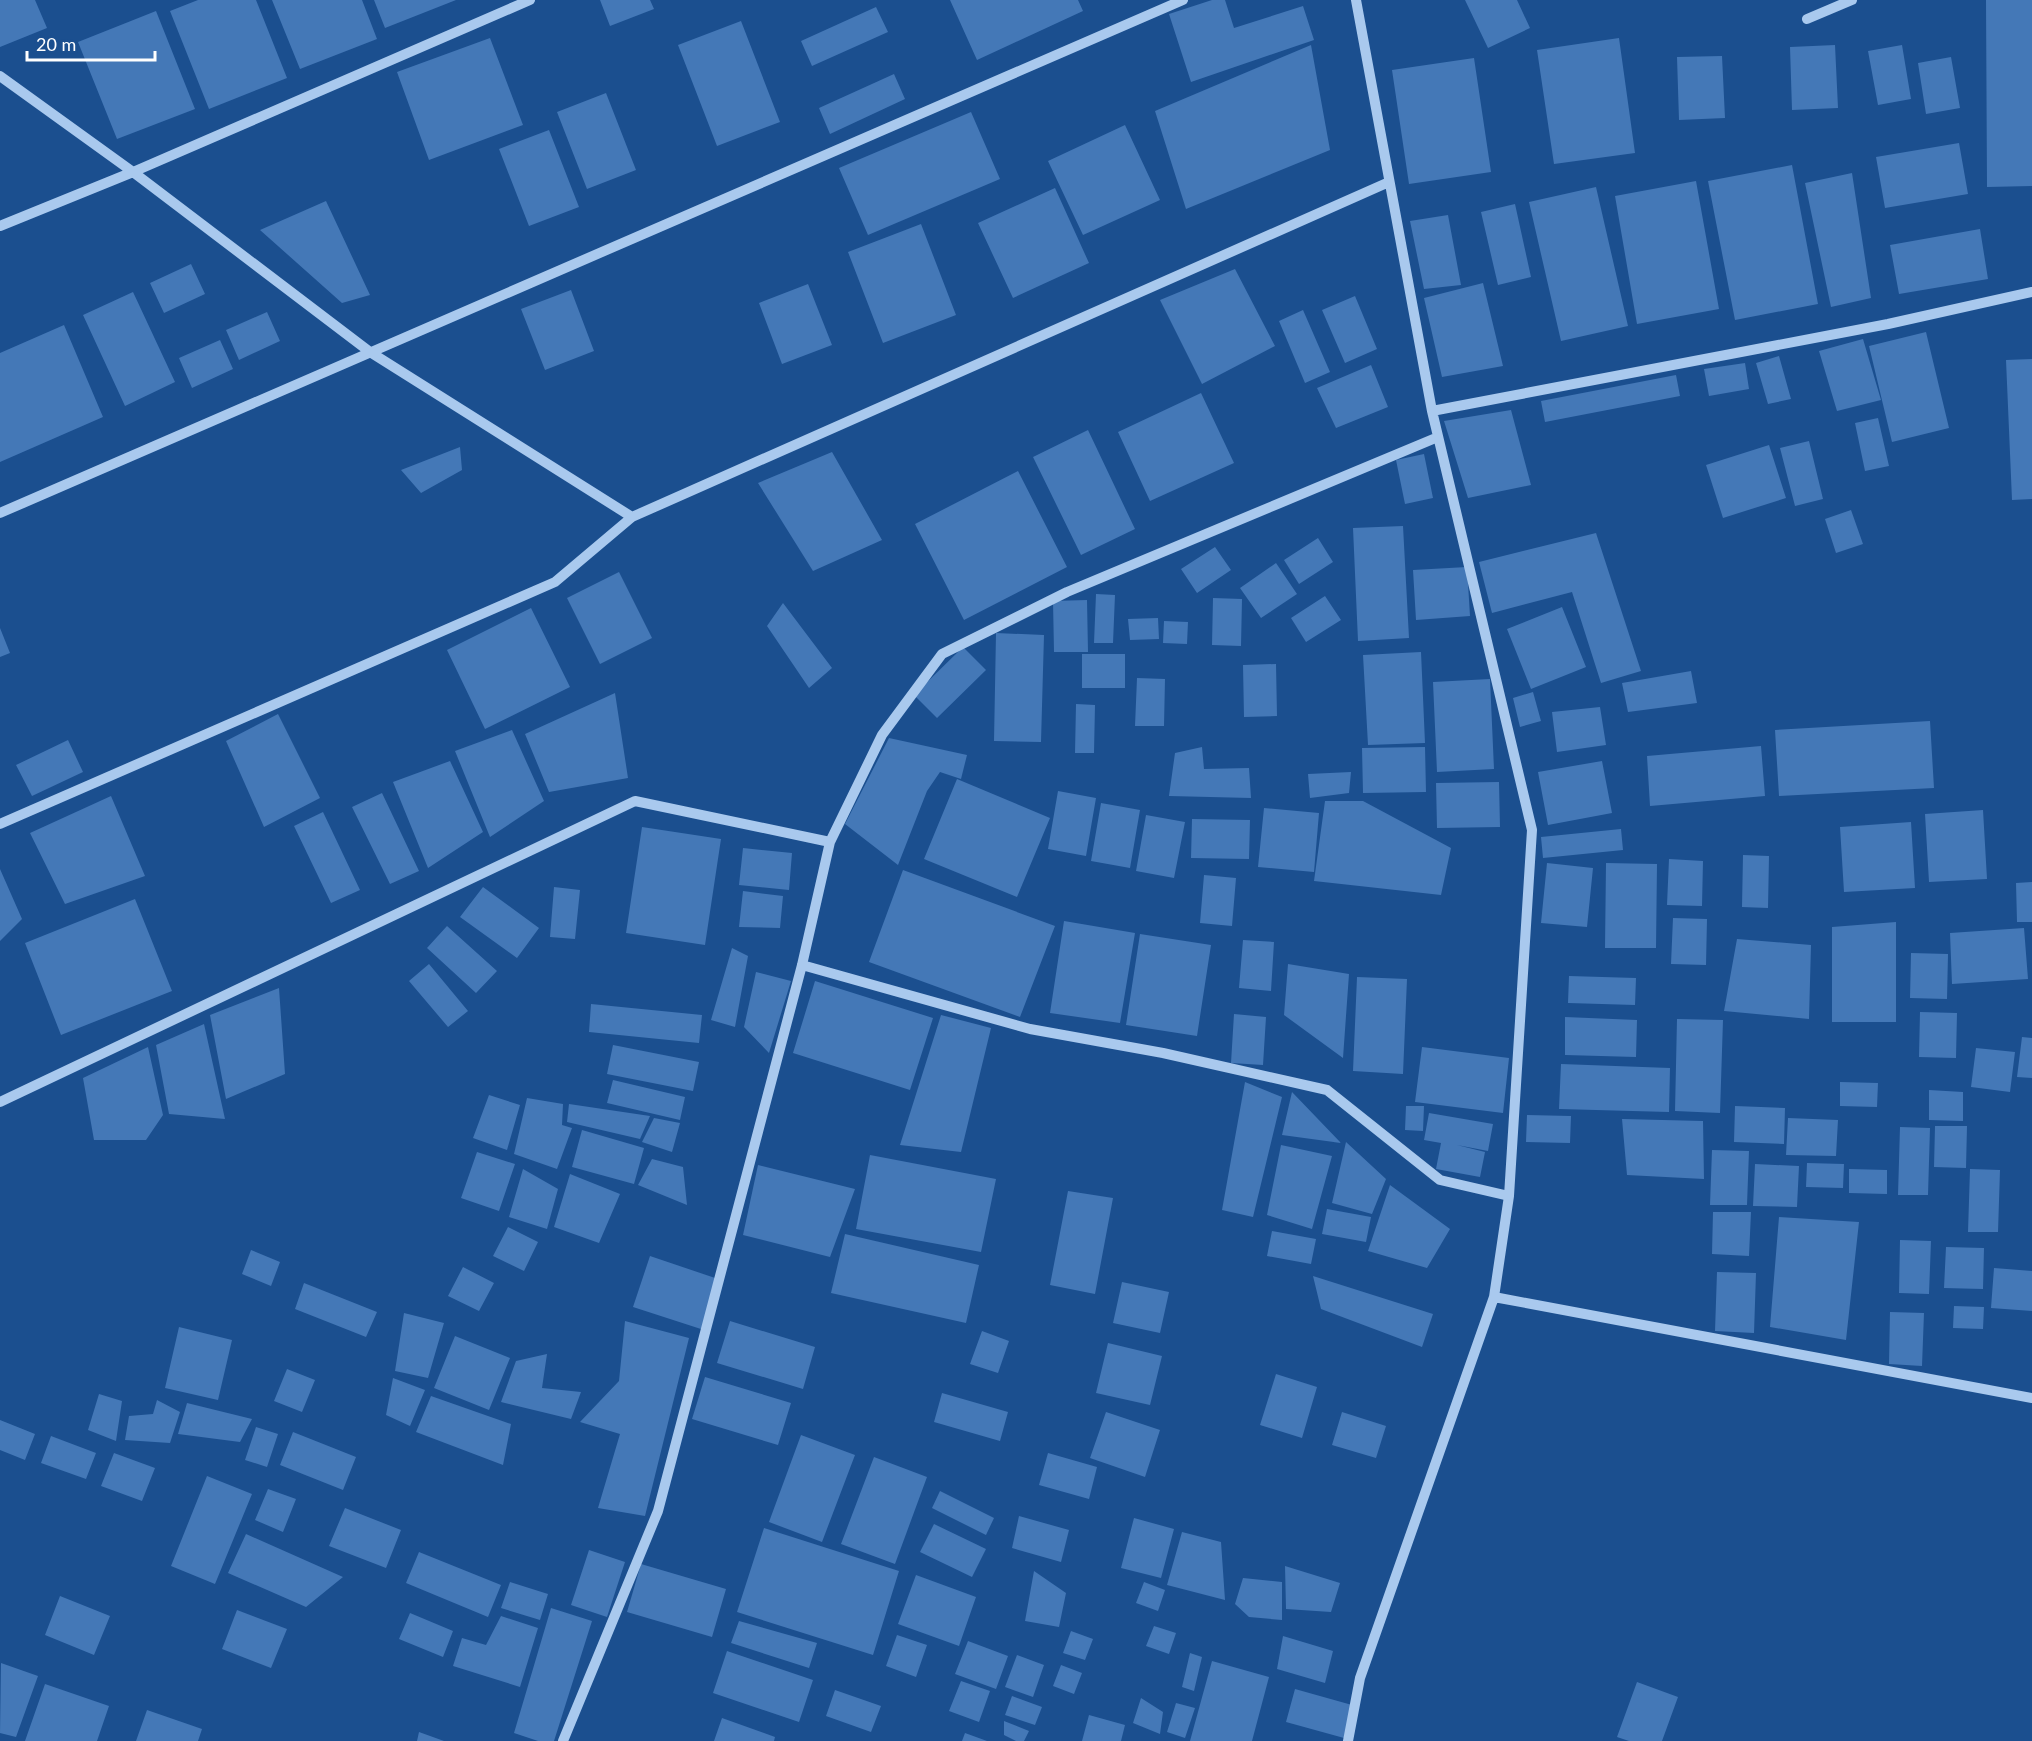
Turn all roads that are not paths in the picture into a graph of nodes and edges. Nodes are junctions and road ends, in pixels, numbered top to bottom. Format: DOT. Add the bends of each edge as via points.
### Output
graph roads {
  1 [pos="530,0"];
  2 [pos="1182,0"];
  3 [pos="1356,0"];
  4 [pos="1852,0"];
  5 [pos="1807,19"];
  6 [pos="0,76"];
  7 [pos="133,172"];
  8 [pos="1389,182"];
  9 [pos="0,226"];
  10 [pos="2032,292"];
  11 [pos="370,352"];
  12 [pos="1432,411"];
  13 [pos="1438,437"];
  14 [pos="0,513"];
  15 [pos="632,517"];
  16 [pos="0,824"];
  17 [pos="830,842"];
  18 [pos="802,965"];
  19 [pos="0,1102"];
  20 [pos="1509,1196"];
  21 [pos="1494,1297"];
  22 [pos="2032,1398"];
  23 [pos="563,1741"];
  24 [pos="1348,1741"];
  1 -- 7 [label="street"];
  2 -- 11 [label="street"];
  3 -- 8 [label="street"];
  4 -- 5 [label="street"];
  6 -- 7 [label="street"];
  7 -- 9 [label="street"];
  7 -- 11 [label="street"];
  8 -- 12 [label="street"];
  8 -- 15 [label="street"];
  10 -- 12 [label="street" via="1888,324"];
  11 -- 14 [label="street"];
  11 -- 15 [label="street"];
  12 -- 13 [label="street"];
  13 -- 17 [label="street" via="1067,592 942,654 882,735"];
  13 -- 20 [label="street" via="1532,830"];
  15 -- 16 [label="street" via="555,582"];
  17 -- 18 [label="street"];
  17 -- 19 [label="street" via="635,801"];
  18 -- 20 [label="street" via="1030,1029 1327,1089 1440,1180"];
  18 -- 23 [label="street" via="658,1510"];
  20 -- 21 [label="street"];
  21 -- 22 [label="street"];
  21 -- 24 [label="street" via="1360,1678"];
}
